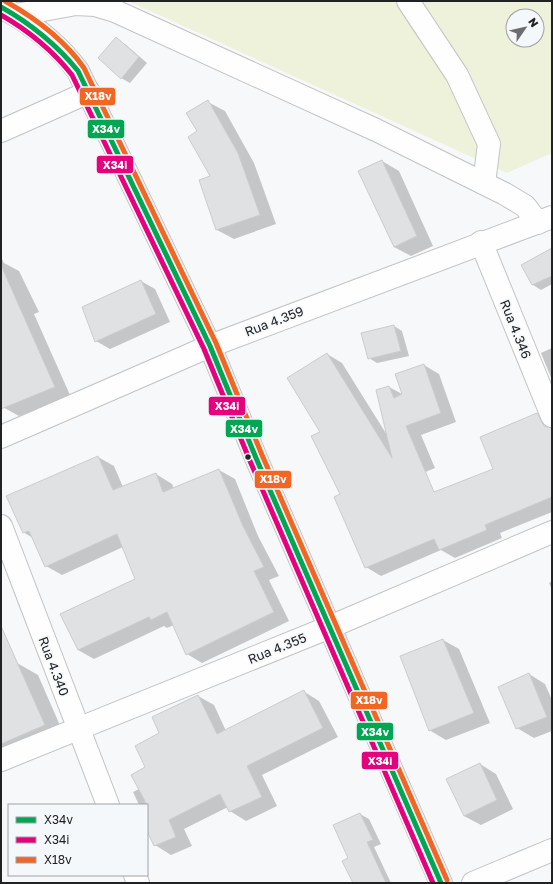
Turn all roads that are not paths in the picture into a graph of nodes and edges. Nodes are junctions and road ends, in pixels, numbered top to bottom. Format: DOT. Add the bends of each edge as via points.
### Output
graph roads {
  1 [pos="408,1"];
  2 [pos="9,11"];
  3 [pos="88,92"];
  4 [pos="1,131"];
  5 [pos="484,184"];
  6 [pos="545,220"];
  7 [pos="480,242"];
  8 [pos="210,346"];
  9 [pos="552,416"];
  10 [pos="1,437"];
  11 [pos="1,526"];
  12 [pos="552,532"];
  13 [pos="330,627"];
  14 [pos="78,729"];
  15 [pos="1,760"];
  16 [pos="108,804"];
  17 [pos="552,850"];
  18 [pos="441,883"];
  19 [pos="473,883"];
  1 -- 5 [label="street" via="457,75 489,144"];
  2 -- 3 [label="main road" via="64,52 78,70"];
  2 -- 5 [label="street" via="76,4 95,5 114,11 376,130"];
  3 -- 4 [label="street"];
  3 -- 8 [label="main road"];
  5 -- 6 [label="street"];
  6 -- 7 [label="street, Rua 4.359"];
  7 -- 8 [label="street, Rua 4.359"];
  7 -- 9 [label="street, Rua 4.346"];
  8 -- 10 [label="street, Rua 4.359"];
  8 -- 13 [label="main road"];
  11 -- 14 [label="street, Rua 4.340"];
  12 -- 13 [label="street, Rua 4.355"];
  13 -- 14 [label="street, Rua 4.355"];
  13 -- 18 [label="main road"];
  14 -- 15 [label="street, Rua 4.355"];
  14 -- 16 [label="street, Rua 4.340"];
  17 -- 19 [label="street"];
}
